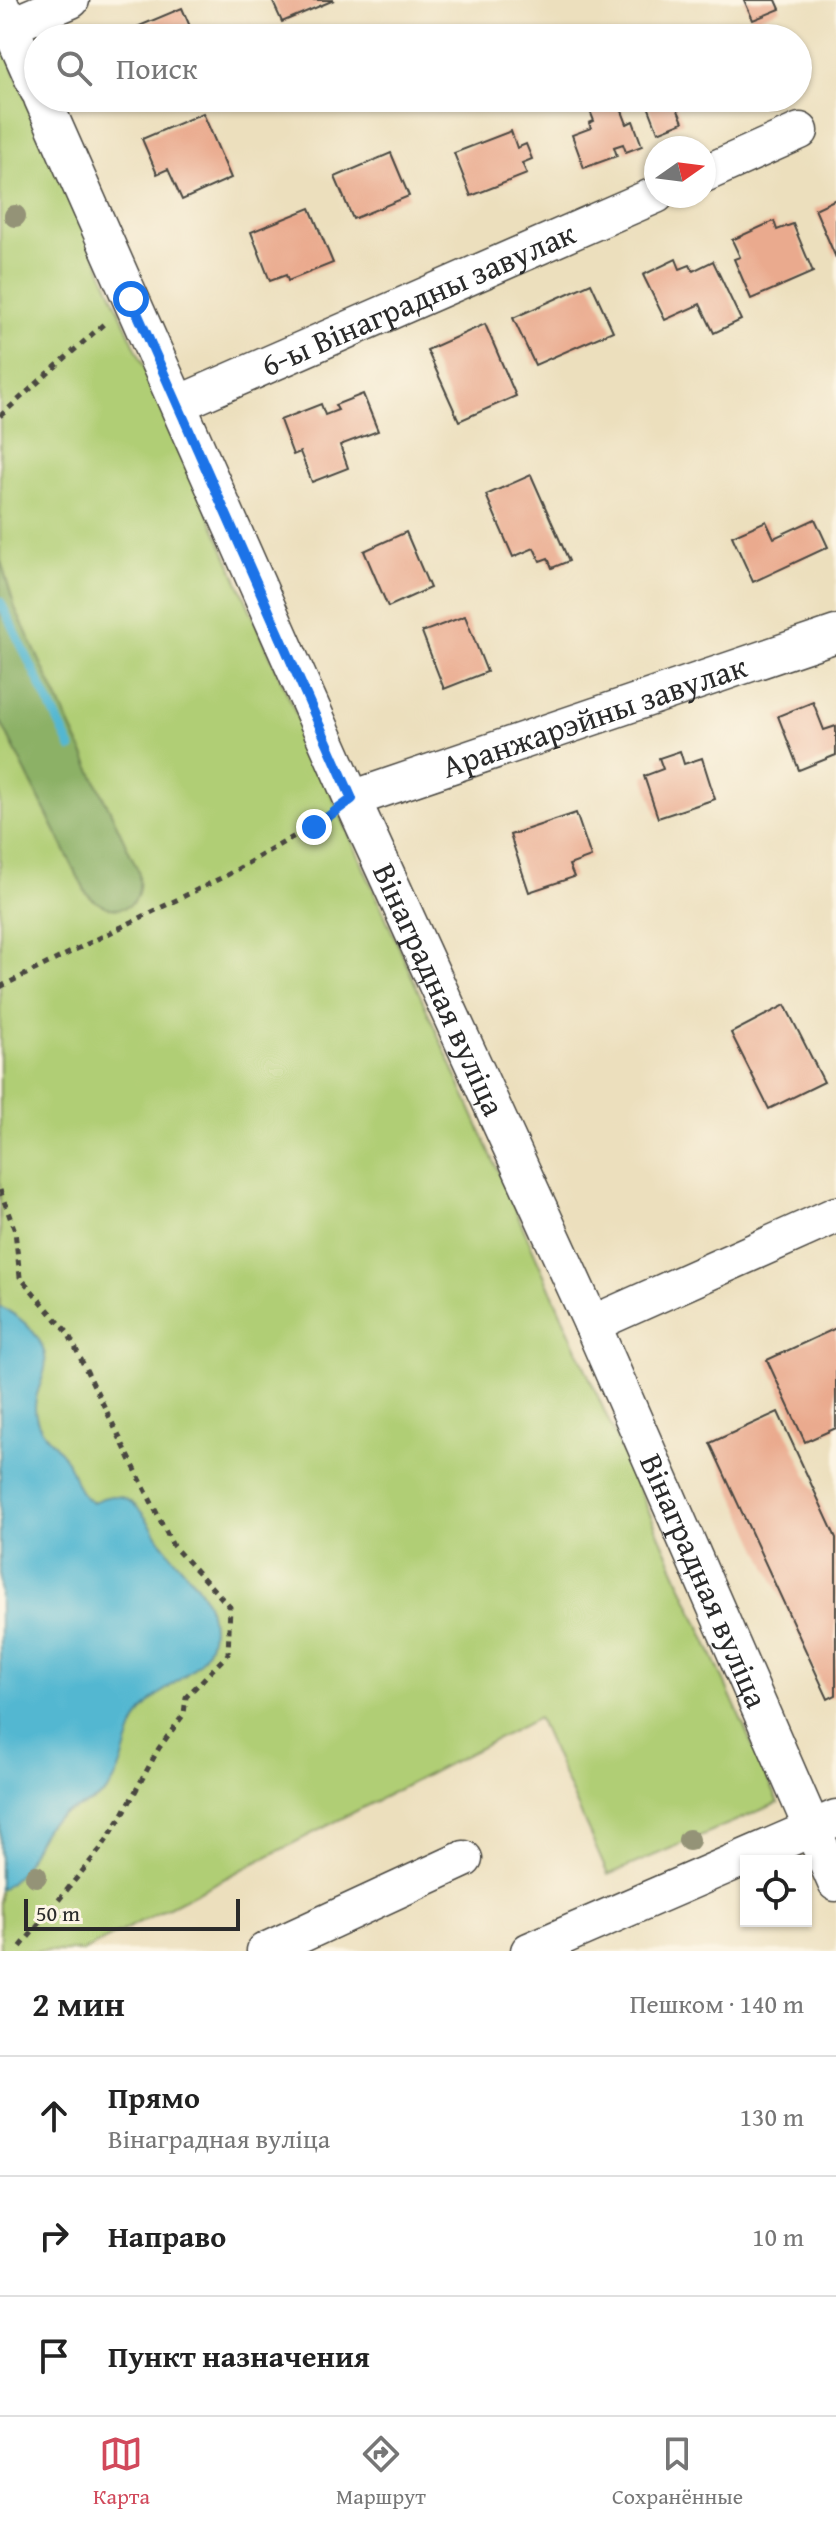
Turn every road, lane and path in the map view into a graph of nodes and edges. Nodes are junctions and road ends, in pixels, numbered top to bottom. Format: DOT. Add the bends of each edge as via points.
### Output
graph roads {
  1 [pos="71,0"];
  2 [pos="5,15"];
  3 [pos="24,58"];
  4 [pos="48,112"];
  5 [pos="800,131"];
  6 [pos="716,169"];
  7 [pos="644,200"];
  8 [pos="131,299"];
  9 [pos="178,404"];
  10 [pos="0,416"];
  11 [pos="836,634"];
  12 [pos="352,799"];
  13 [pos="0,987"];
  14 [pos="0,1190"];
  15 [pos="836,1215"];
  16 [pos="592,1324"];
  17 [pos="824,1823"];
  18 [pos="464,1859"];
  19 [pos="836,1883"];
  20 [pos="17,1951"];
  21 [pos="265,1951"];
  22 [pos="529,1951"];
  1 -- 2 [label="street"];
  2 -- 3 [label="street"];
  4 -- 8 [label="street, Вінаградная вуліца"];
  5 -- 6 [label="street"];
  7 -- 9 [label="street, 6-ы Вінаградны завулак"];
  8 -- 9 [label="street, Вінаградная вуліца"];
  8 -- 10 [label="path"];
  9 -- 12 [label="street, Вінаградная вуліца"];
  11 -- 12 [label="street, Аранжарэйны завулак"];
  12 -- 13 [label="path" via="314,827 227,875"];
  12 -- 16 [label="street, Вінаградная вуліца"];
  14 -- 20 [label="path" via="15,1231 20,1277 68,1333 173,1546 230,1607 228,1654 186,1697 184,1714 102,1847"];
  15 -- 16 [label="street"];
  16 -- 17 [label="street, Вінаградная вуліца"];
  17 -- 19 [label="street, Вінаградная вуліца"];
  17 -- 22 [label="street"];
  18 -- 21 [label="street"];
}
